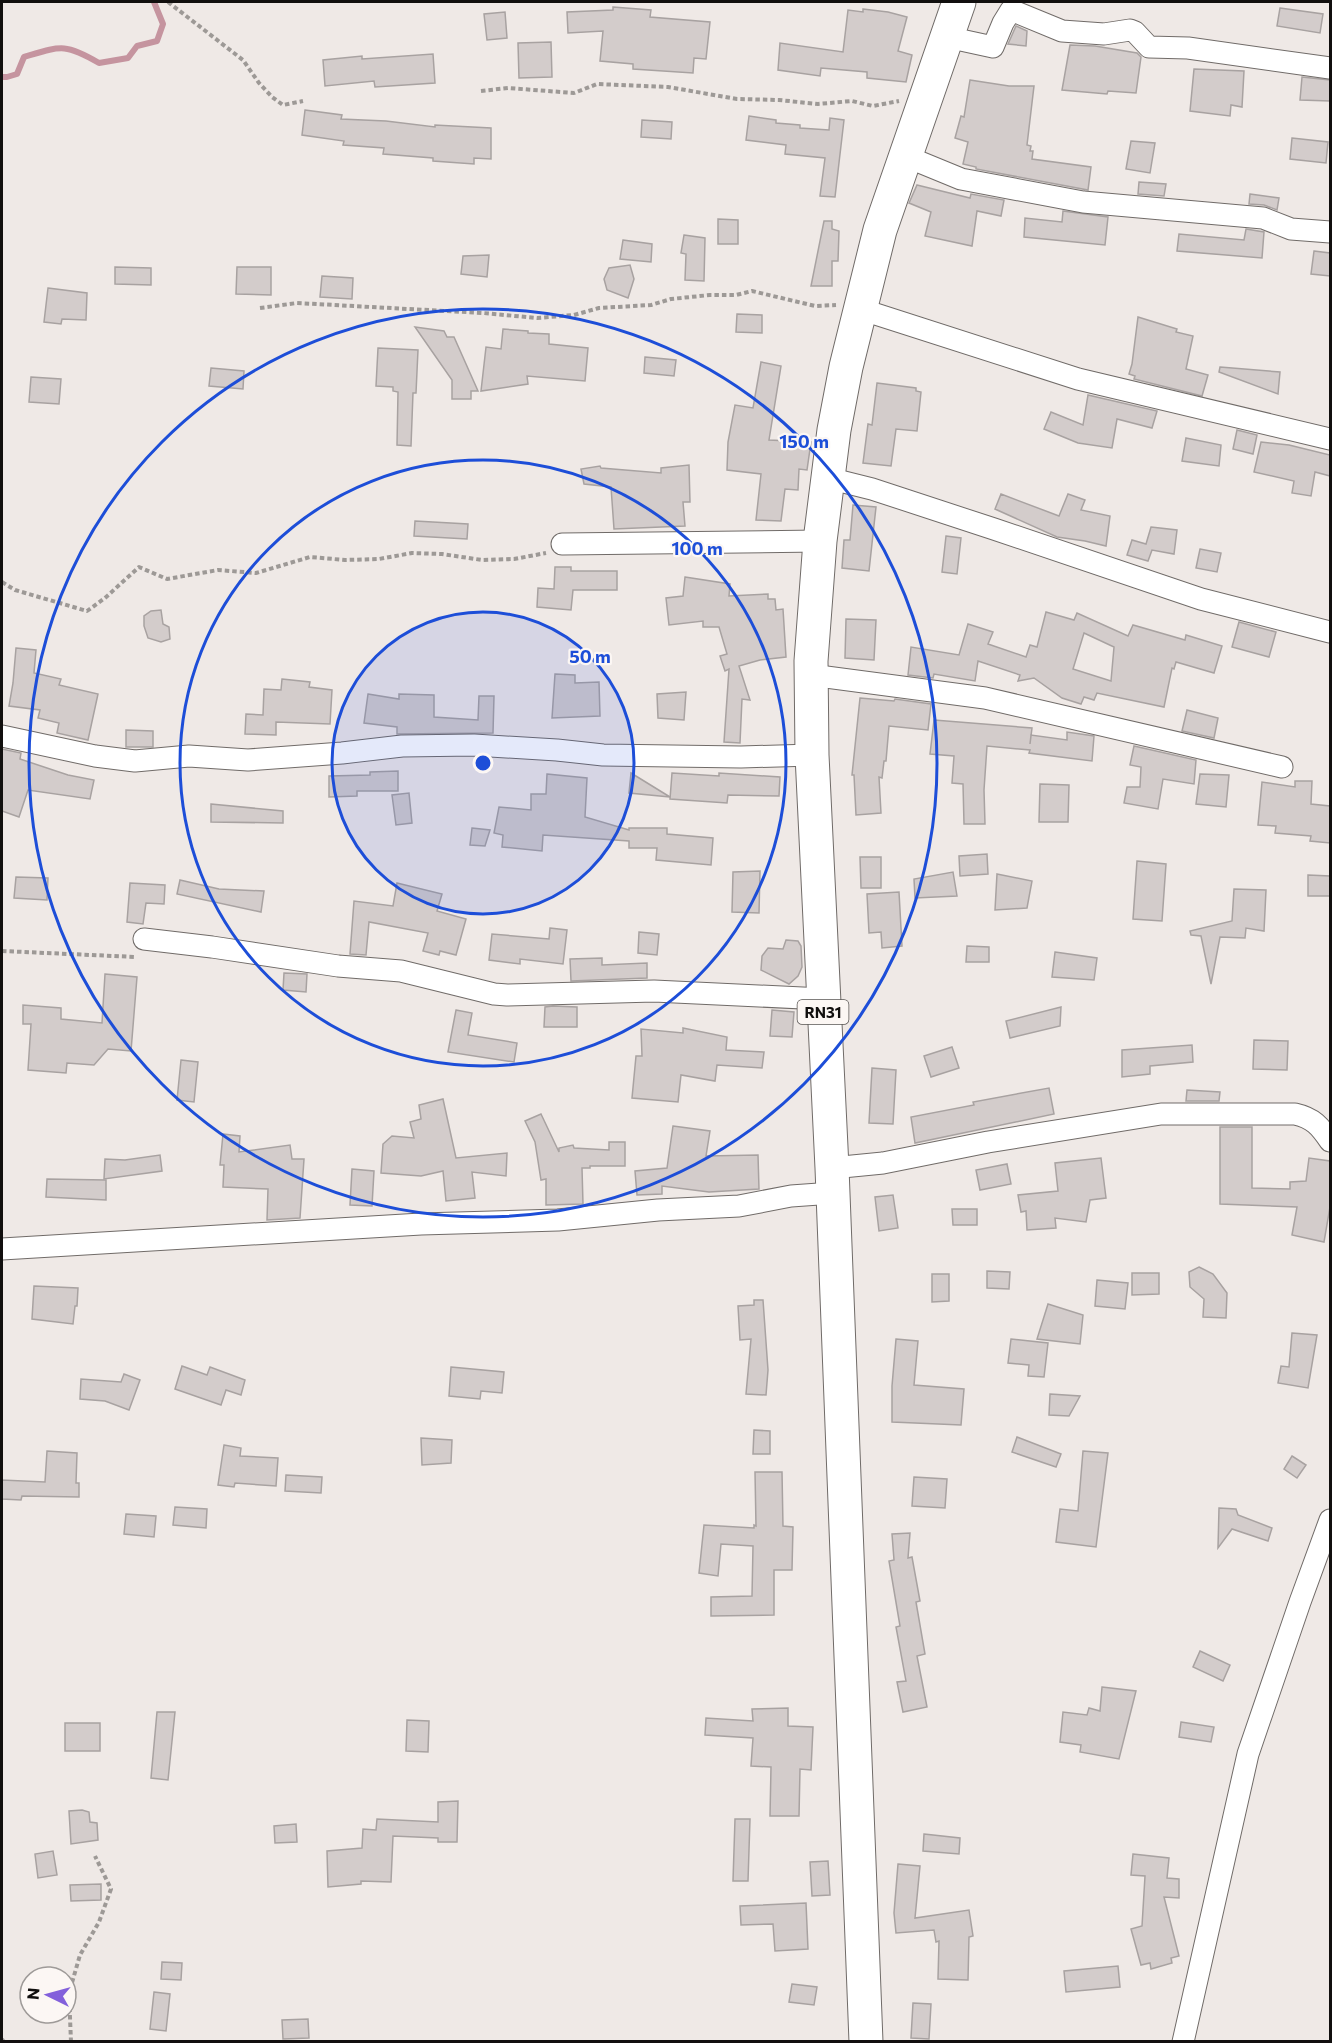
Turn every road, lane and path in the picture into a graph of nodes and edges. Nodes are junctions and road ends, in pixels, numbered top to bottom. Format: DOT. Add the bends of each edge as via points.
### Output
graph roads {
  1 [pos="168,2"];
  2 [pos="959,2"];
  3 [pos="947,37"];
  4 [pos="1330,68"];
  5 [pos="481,91"];
  6 [pos="927,95"];
  7 [pos="303,101"];
  8 [pos="905,156"];
  9 [pos="1330,232"];
  10 [pos="260,308"];
  11 [pos="861,309"];
  12 [pos="1330,439"];
  13 [pos="828,478"];
  14 [pos="820,540"];
  15 [pos="562,544"];
  16 [pos="2,582"];
  17 [pos="1330,632"];
  18 [pos="811,675"];
  19 [pos="2,736"];
  20 [pos="812,755"];
  21 [pos="1282,767"];
  22 [pos="144,939"];
  23 [pos="2,951"];
  24 [pos="823,999"];
  25 [pos="1330,1141"];
  26 [pos="833,1181"];
  27 [pos="2,1249"];
  28 [pos="1330,1520"];
  29 [pos="95,1856"];
  30 [pos="70,2042"];
  31 [pos="866,2042"];
  32 [pos="1183,2042"];
  1 -- 7 [label="path" via="243,60 272,97 283,105"];
  2 -- 3 [label="main road, RN31"];
  3 -- 4 [label="street" via="993,47 1008,12 1013,10 1062,31 1104,34 1130,30 1149,47 1188,48"];
  3 -- 6 [label="main road, RN31"];
  5 -- 6 [label="path" via="508,88 574,93 597,84 668,87 737,99 818,105 852,101 873,106"];
  6 -- 8 [label="main road, RN31"];
  8 -- 9 [label="street" via="961,179 1083,202 1263,218 1291,229"];
  8 -- 11 [label="main road, RN31" via="880,230"];
  10 -- 11 [label="path" via="297,303 537,318 752,291 815,306 832,304"];
  11 -- 12 [label="street" via="1078,380"];
  11 -- 13 [label="main road, RN31" via="846,367"];
  13 -- 14 [label="main road, RN31"];
  13 -- 17 [label="street" via="872,489 1201,599"];
  14 -- 15 [label="street"];
  14 -- 18 [label="main road, RN31"];
  15 -- 16 [label="path" via="546,553 514,559 482,560 441,554 345,560 310,557 256,573 218,570 167,579 139,567 87,611 15,590"];
  18 -- 20 [label="main road, RN31"];
  18 -- 21 [label="street" via="985,698"];
  19 -- 20 [label="street" via="135,761 189,756 248,760 402,746 474,745 603,755"];
  20 -- 24 [label="main road, RN31"];
  22 -- 23 [label="path" via="138,958"];
  22 -- 24 [label="street" via="401,971 501,995 654,991"];
  24 -- 26 [label="main road, RN31"];
  25 -- 26 [label="street" via="1318,1124 1295,1114 1174,1113 988,1142 883,1163"];
  26 -- 27 [label="street" via="791,1196 739,1206 558,1220 421,1224"];
  26 -- 31 [label="main road, RN31"];
  28 -- 32 [label="street" via="1248,1754"];
  29 -- 30 [label="path" via="111,1889 99,1922 80,1955 69,1993"];
}
